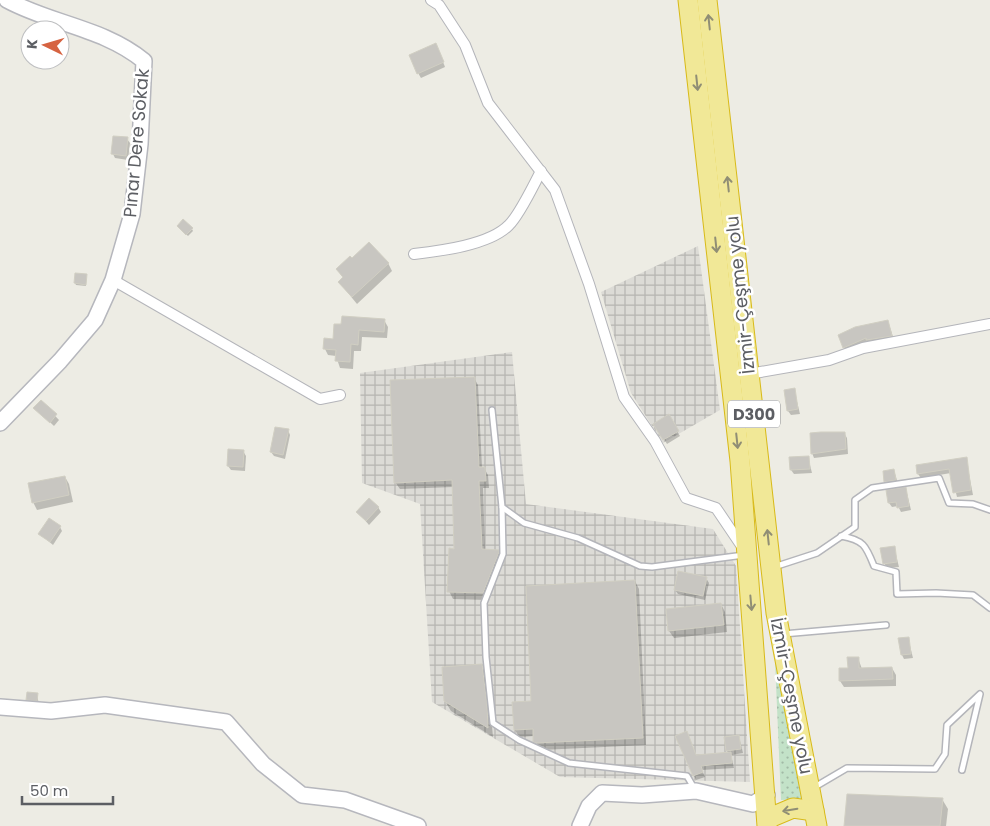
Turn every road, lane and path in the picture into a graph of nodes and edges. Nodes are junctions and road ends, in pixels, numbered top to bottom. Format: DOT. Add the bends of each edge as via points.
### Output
graph roads {
  1 [pos="7,0"];
  2 [pos="431,0"];
  3 [pos="688,0"];
  4 [pos="707,0"];
  5 [pos="541,172"];
  6 [pos="414,254"];
  7 [pos="113,280"];
  8 [pos="990,324"];
  9 [pos="749,374"];
  10 [pos="340,395"];
  11 [pos="492,410"];
  12 [pos="0,423"];
  13 [pos="502,507"];
  14 [pos="990,510"];
  15 [pos="841,536"];
  16 [pos="747,555"];
  17 [pos="771,568"];
  18 [pos="990,608"];
  19 [pos="886,625"];
  20 [pos="780,634"];
  21 [pos="0,708"];
  22 [pos="962,770"];
  23 [pos="810,789"];
  24 [pos="696,791"];
  25 [pos="767,795"];
  26 [pos="816,818"];
  27 [pos="767,822"];
  28 [pos="418,826"];
  29 [pos="580,826"];
  1 -- 7 [label="street, Pınar Dere Sokak" via="120,44 144,60 140,144 132,214"];
  2 -- 5 [label="street" via="439,5 465,45 488,102"];
  3 -- 16 [label="highway, İzmir-Çeşme yolu / D300, one-way" via="740,461"];
  9 -- 4 [label="highway, İzmir-Çeşme yolu / D300, one-way"];
  5 -- 6 [label="street" via="509,225 488,238 453,249"];
  5 -- 16 [label="street" via="555,190 589,284 624,397 655,441 686,498 716,508"];
  7 -- 10 [label="street" via="320,398"];
  7 -- 12 [label="street, Pınar Dere Sokak" via="95,320"];
  8 -- 9 [label="street" via="862,348 829,360"];
  17 -- 9 [label="highway, İzmir-Çeşme yolu / D300, one-way"];
  11 -- 13 [label="lane"];
  13 -- 16 [label="lane" via="524,523 578,538 640,566"];
  13 -- 24 [label="lane" via="503,554 484,603 493,723 519,740 569,762 687,776"];
  14 -- 15 [label="lane" via="973,504 949,503 939,478 872,488 855,500 855,527"];
  15 -- 17 [label="lane" via="817,553"];
  15 -- 18 [label="lane" via="854,538 867,547 874,566 896,572 897,594 973,595"];
  16 -- 25 [label="highway, İzmir-Çeşme yolu / D300, one-way"];
  17 -- 20 [label="highway, İzmir-Çeşme yolu / D300"];
  19 -- 20 [label="lane"];
  20 -- 23 [label="highway, İzmir-Çeşme yolu / D300"];
  21 -- 28 [label="street" via="51,711 105,705 226,722 263,764 302,795 345,800"];
  22 -- 23 [label="lane" via="980,694 947,725 945,754 935,769 847,768"];
  23 -- 26 [label="highway, İzmir-Çeşme yolu / D300"];
  24 -- 25 [label="street" via="753,804"];
  24 -- 29 [label="street" via="642,795 602,793 589,806"];
  25 -- 27 [label="highway, İzmir-Çeşme yolu / D300"];
  26 -- 27 [label="highway, one-way" via="793,808"];
}
